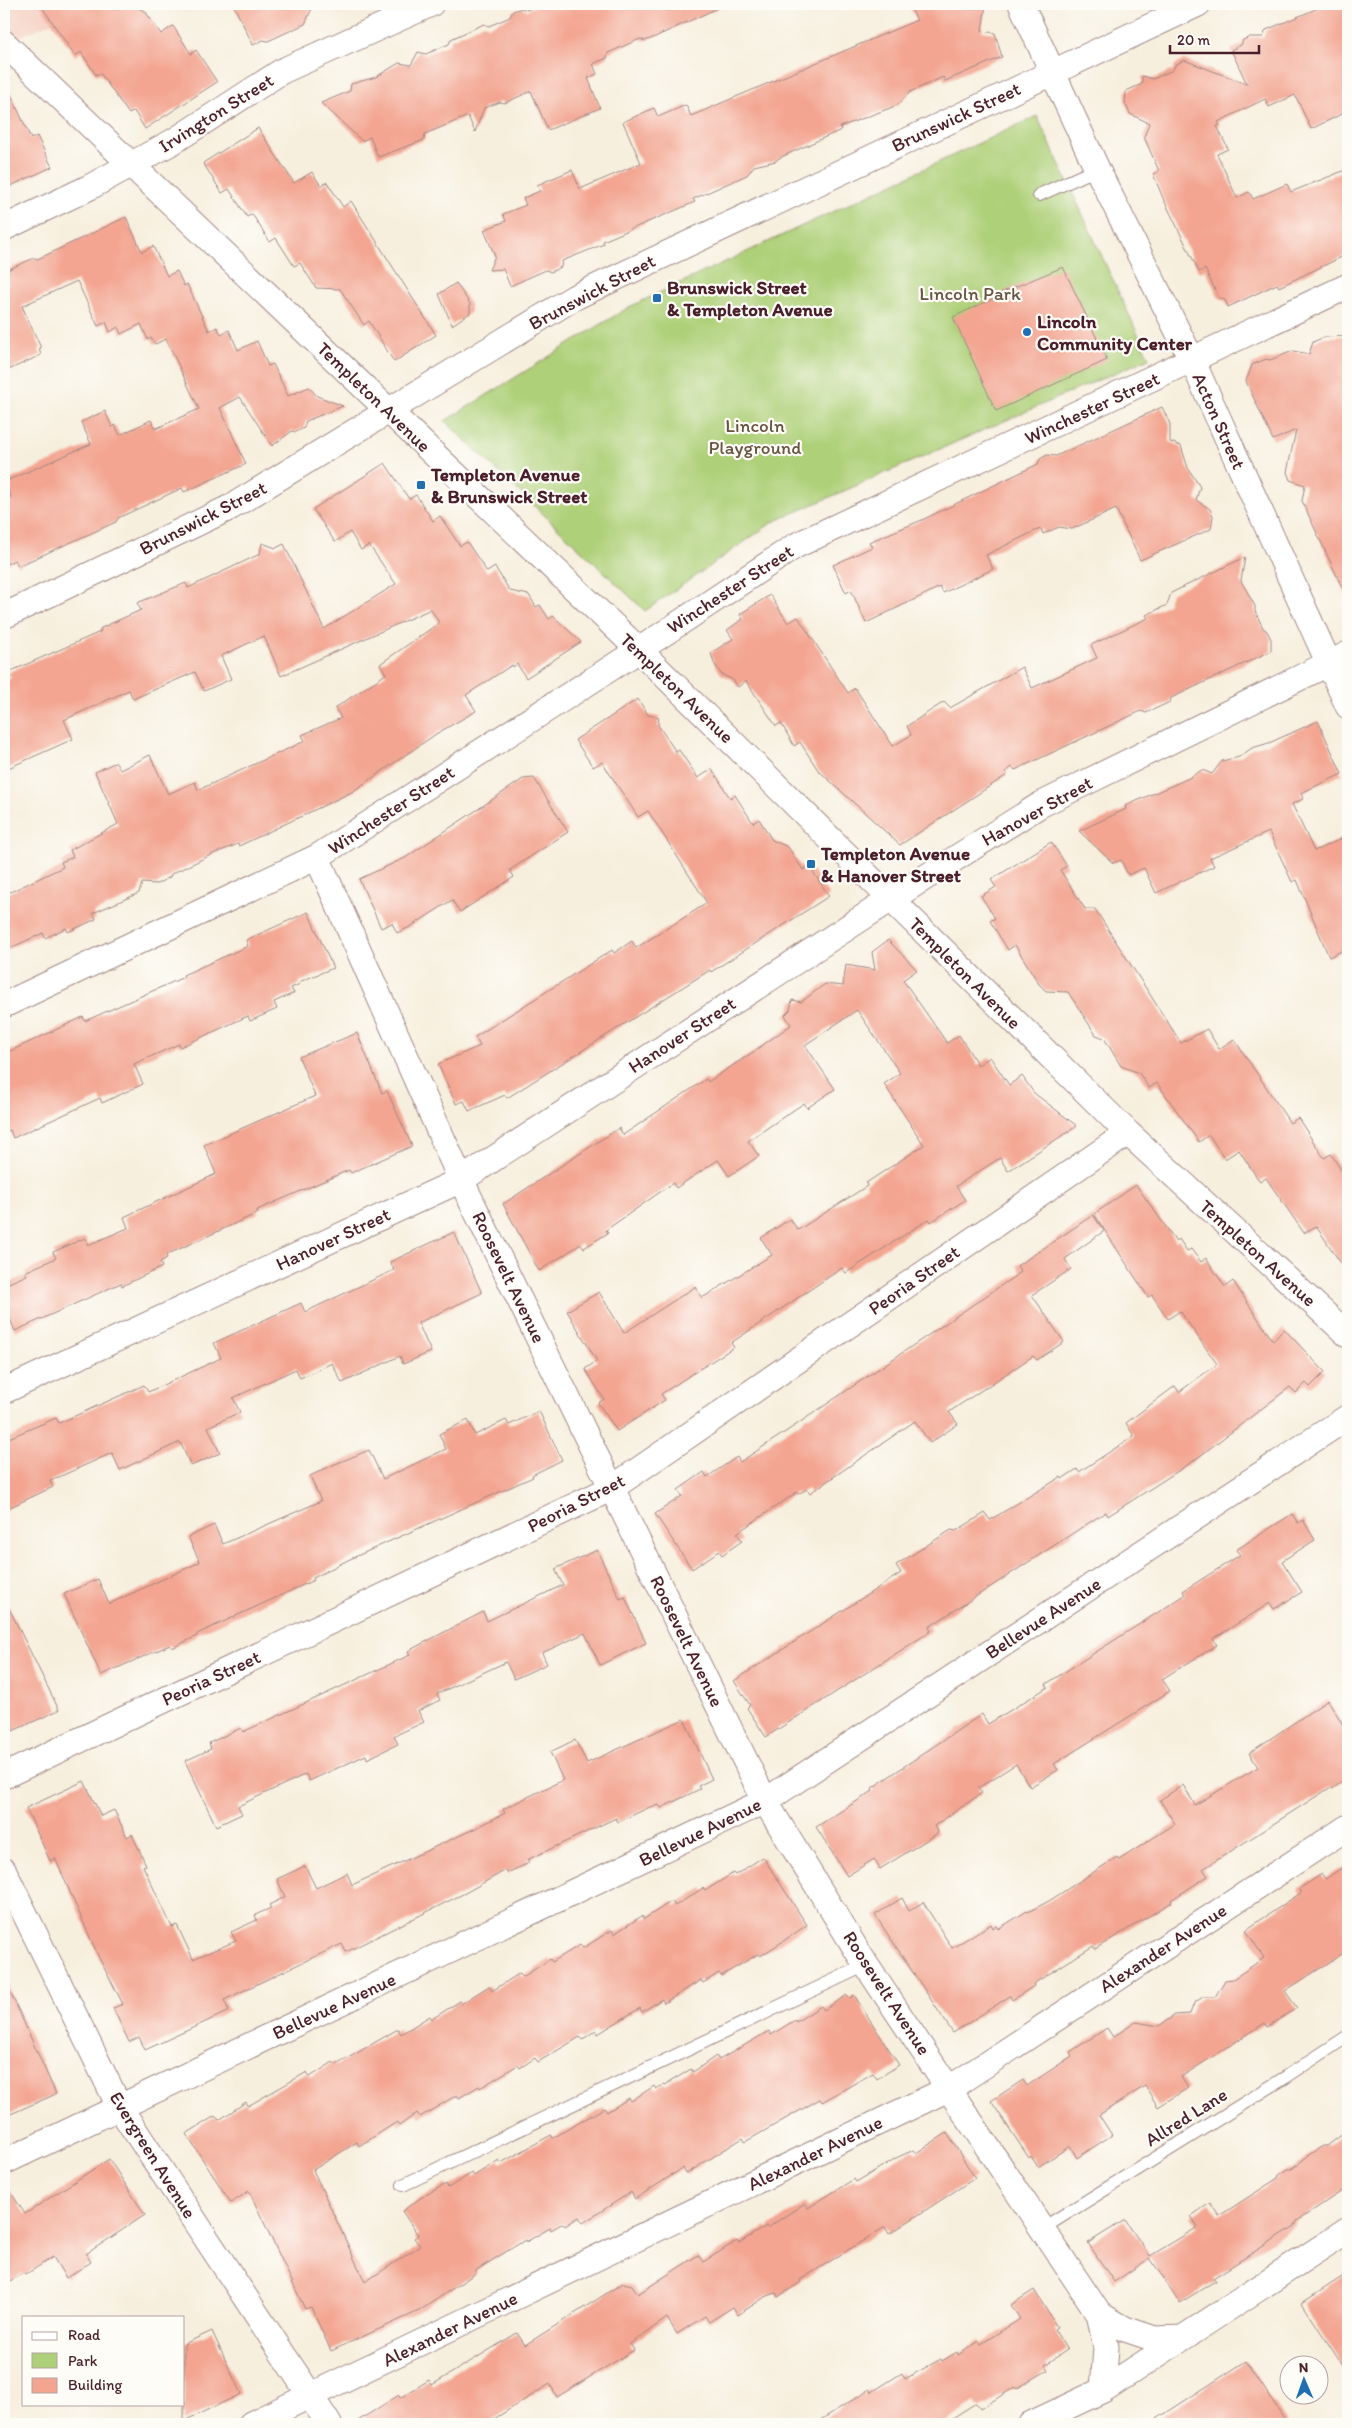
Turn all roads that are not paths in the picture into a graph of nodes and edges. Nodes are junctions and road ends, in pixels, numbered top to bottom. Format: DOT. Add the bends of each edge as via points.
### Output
graph roads {
  1 [pos="431,4"];
  2 [pos="1021,4"];
  3 [pos="1198,4"];
  4 [pos="4,43"];
  5 [pos="1052,72"];
  6 [pos="130,165"];
  7 [pos="1097,169"];
  8 [pos="1039,195"];
  9 [pos="4,228"];
  10 [pos="1348,286"];
  11 [pos="1192,360"];
  12 [pos="388,411"];
  13 [pos="4,616"];
  14 [pos="638,650"];
  15 [pos="1338,659"];
  16 [pos="1348,706"];
  17 [pos="316,858"];
  18 [pos="891,899"];
  19 [pos="4,1005"];
  20 [pos="1128,1133"];
  21 [pos="461,1180"];
  22 [pos="1348,1336"];
  23 [pos="4,1391"];
  24 [pos="1348,1417"];
  25 [pos="612,1488"];
  26 [pos="4,1776"];
  27 [pos="765,1801"];
  28 [pos="1348,1827"];
  29 [pos="4,1871"];
  30 [pos="866,1964"];
  31 [pos="1348,2036"];
  32 [pos="950,2088"];
  33 [pos="120,2108"];
  34 [pos="4,2162"];
  35 [pos="403,2185"];
  36 [pos="1043,2228"];
  37 [pos="1348,2230"];
  38 [pos="1099,2314"];
  39 [pos="1183,2338"];
  40 [pos="1103,2390"];
  41 [pos="310,2396"];
  42 [pos="251,2424"];
  43 [pos="330,2424"];
  44 [pos="1031,2424"];
  1 -- 6 [label="street, Irvington Street" via="282,71 174,141"];
  2 -- 5 [label="street, Acton Street"];
  3 -- 5 [label="street, Brunswick Street"];
  4 -- 6 [label="street, Templeton Avenue"];
  5 -- 7 [label="street, Acton Street"];
  5 -- 12 [label="street, Brunswick Street" via="575,297"];
  6 -- 9 [label="street, Irvington Street"];
  6 -- 12 [label="street, Templeton Avenue"];
  7 -- 8 [label="lane"];
  7 -- 11 [label="street, Acton Street"];
  10 -- 11 [label="street, Winchester Street"];
  11 -- 14 [label="street, Winchester Street" via="794,546"];
  11 -- 15 [label="street, Acton Street"];
  12 -- 13 [label="street, Brunswick Street" via="232,507"];
  12 -- 14 [label="street, Templeton Avenue"];
  14 -- 17 [label="street, Winchester Street"];
  14 -- 18 [label="street, Templeton Avenue"];
  15 -- 16 [label="street, Acton Street"];
  15 -- 18 [label="street, Hanover Street" via="1040,805"];
  17 -- 19 [label="street, Winchester Street"];
  17 -- 21 [label="street, Roosevelt Avenue"];
  18 -- 20 [label="street, Templeton Avenue"];
  18 -- 21 [label="street, Hanover Street"];
  20 -- 22 [label="street, Templeton Avenue"];
  20 -- 25 [label="street, Peoria Street"];
  21 -- 23 [label="street, Hanover Street"];
  21 -- 25 [label="street, Roosevelt Avenue"];
  24 -- 27 [label="street, Bellevue Avenue"];
  25 -- 26 [label="street, Peoria Street"];
  25 -- 27 [label="street, Roosevelt Avenue"];
  27 -- 30 [label="street, Roosevelt Avenue"];
  27 -- 33 [label="street, Bellevue Avenue"];
  28 -- 32 [label="street, Alexander Avenue"];
  29 -- 33 [label="street, Evergreen Avenue"];
  30 -- 32 [label="street, Roosevelt Avenue"];
  30 -- 35 [label="lane"];
  31 -- 36 [label="lane, Allred Lane"];
  32 -- 36 [label="street, Roosevelt Avenue"];
  32 -- 41 [label="street, Alexander Avenue"];
  33 -- 34 [label="street, Bellevue Avenue"];
  33 -- 41 [label="street, Evergreen Avenue"];
  36 -- 38 [label="street, Roosevelt Avenue"];
  37 -- 39 [label="street"];
  38 -- 39 [label="street" via="1125,2329 1155,2338"];
  38 -- 40 [label="street, Roosevelt Avenue" via="1106,2347"];
  39 -- 40 [label="street"];
  40 -- 44 [label="street"];
  41 -- 42 [label="street, Alexander Avenue"];
  41 -- 43 [label="street, Evergreen Avenue"];
}
